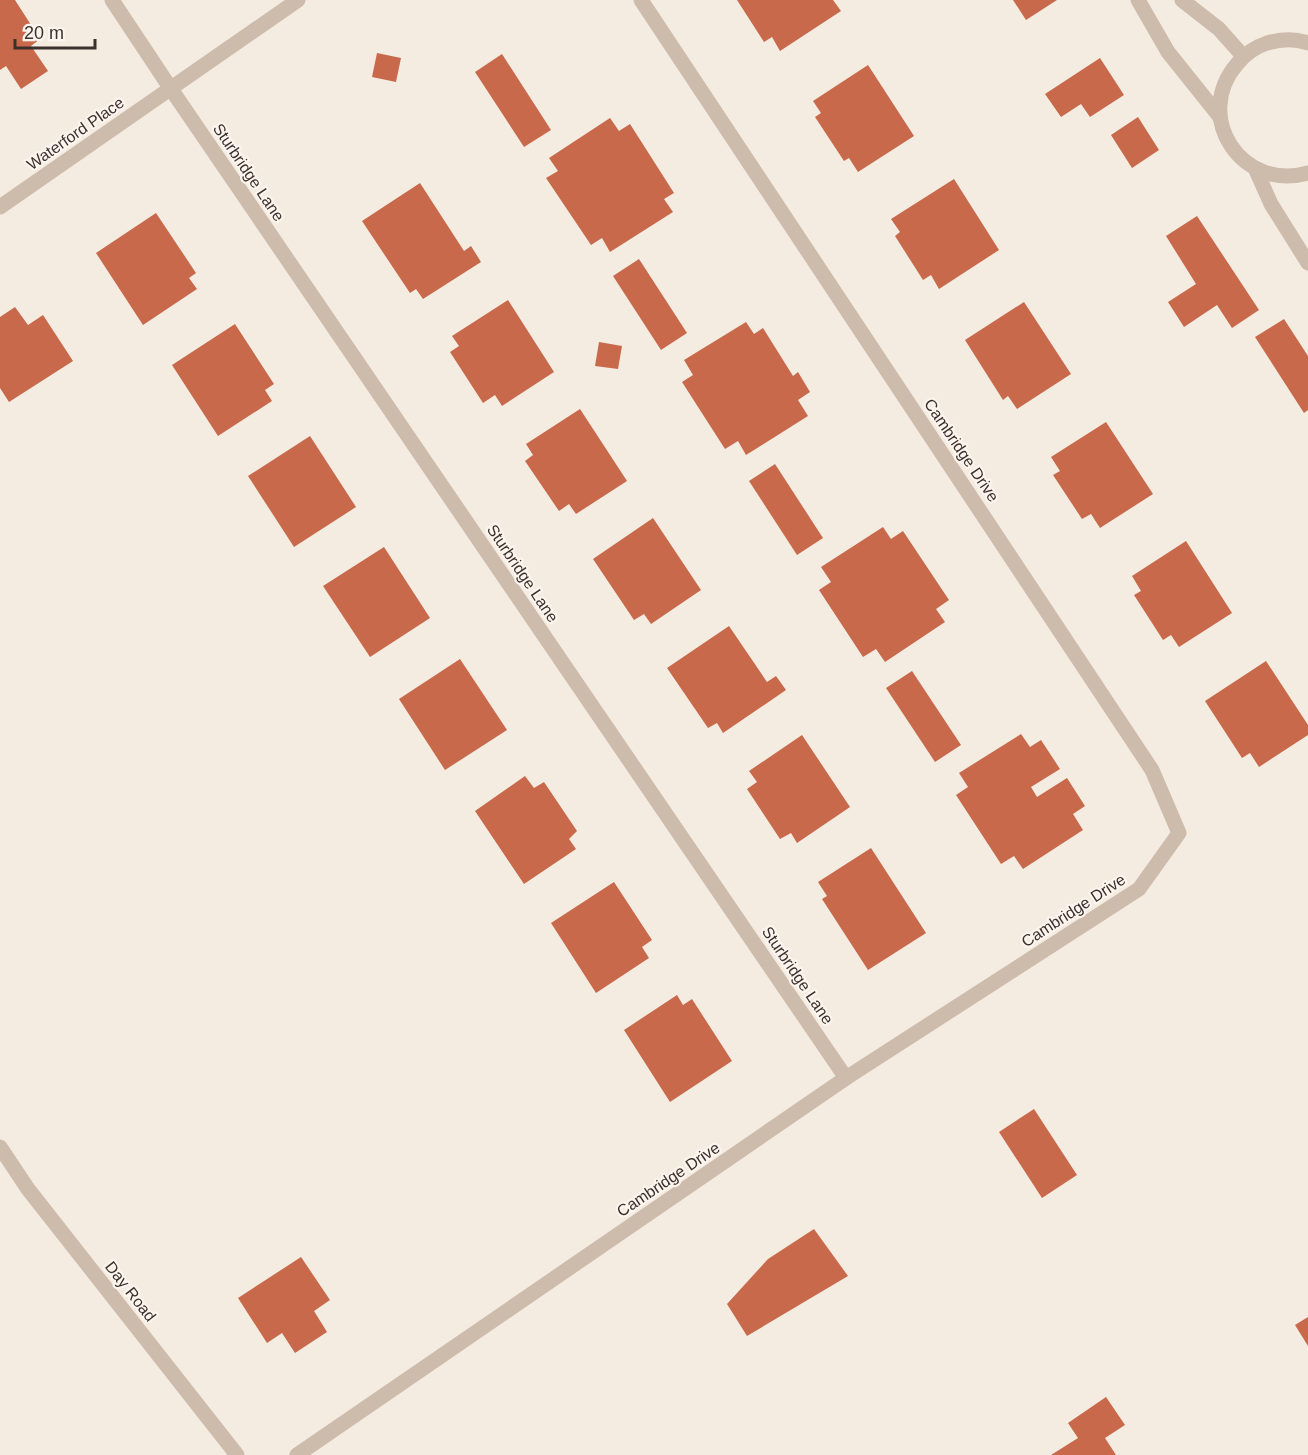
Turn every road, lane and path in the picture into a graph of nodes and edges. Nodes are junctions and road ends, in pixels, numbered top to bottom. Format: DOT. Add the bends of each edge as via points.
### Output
graph roads {
  1 [pos="112,0"];
  2 [pos="298,0"];
  3 [pos="641,0"];
  4 [pos="1138,0"];
  5 [pos="1182,0"];
  6 [pos="1308,43"];
  7 [pos="1243,56"];
  8 [pos="171,89"];
  9 [pos="1220,117"];
  10 [pos="1255,168"];
  11 [pos="1308,172"];
  12 [pos="0,207"];
  13 [pos="1308,263"];
  14 [pos="846,1078"];
  15 [pos="0,1147"];
  16 [pos="237,1455"];
  17 [pos="297,1455"];
  1 -- 8 [label="street"];
  2 -- 8 [label="street, Waterford Place"];
  3 -- 14 [label="street, Cambridge Drive" via="1152,770 1179,833 1139,888"];
  4 -- 9 [label="street" via="1168,52"];
  5 -- 7 [label="street"];
  6 -- 7 [label="street" via="1281,39"];
  7 -- 9 [label="street" via="1229,73 1220,94"];
  8 -- 12 [label="street, Waterford Place"];
  8 -- 14 [label="street, Sturbridge Lane"];
  9 -- 10 [label="street" via="1226,138 1238,155"];
  10 -- 11 [label="street" via="1275,176"];
  10 -- 13 [label="street" via="1271,204"];
  14 -- 17 [label="street, Cambridge Drive"];
  15 -- 16 [label="street, Day Road" via="28,1189"];
}
